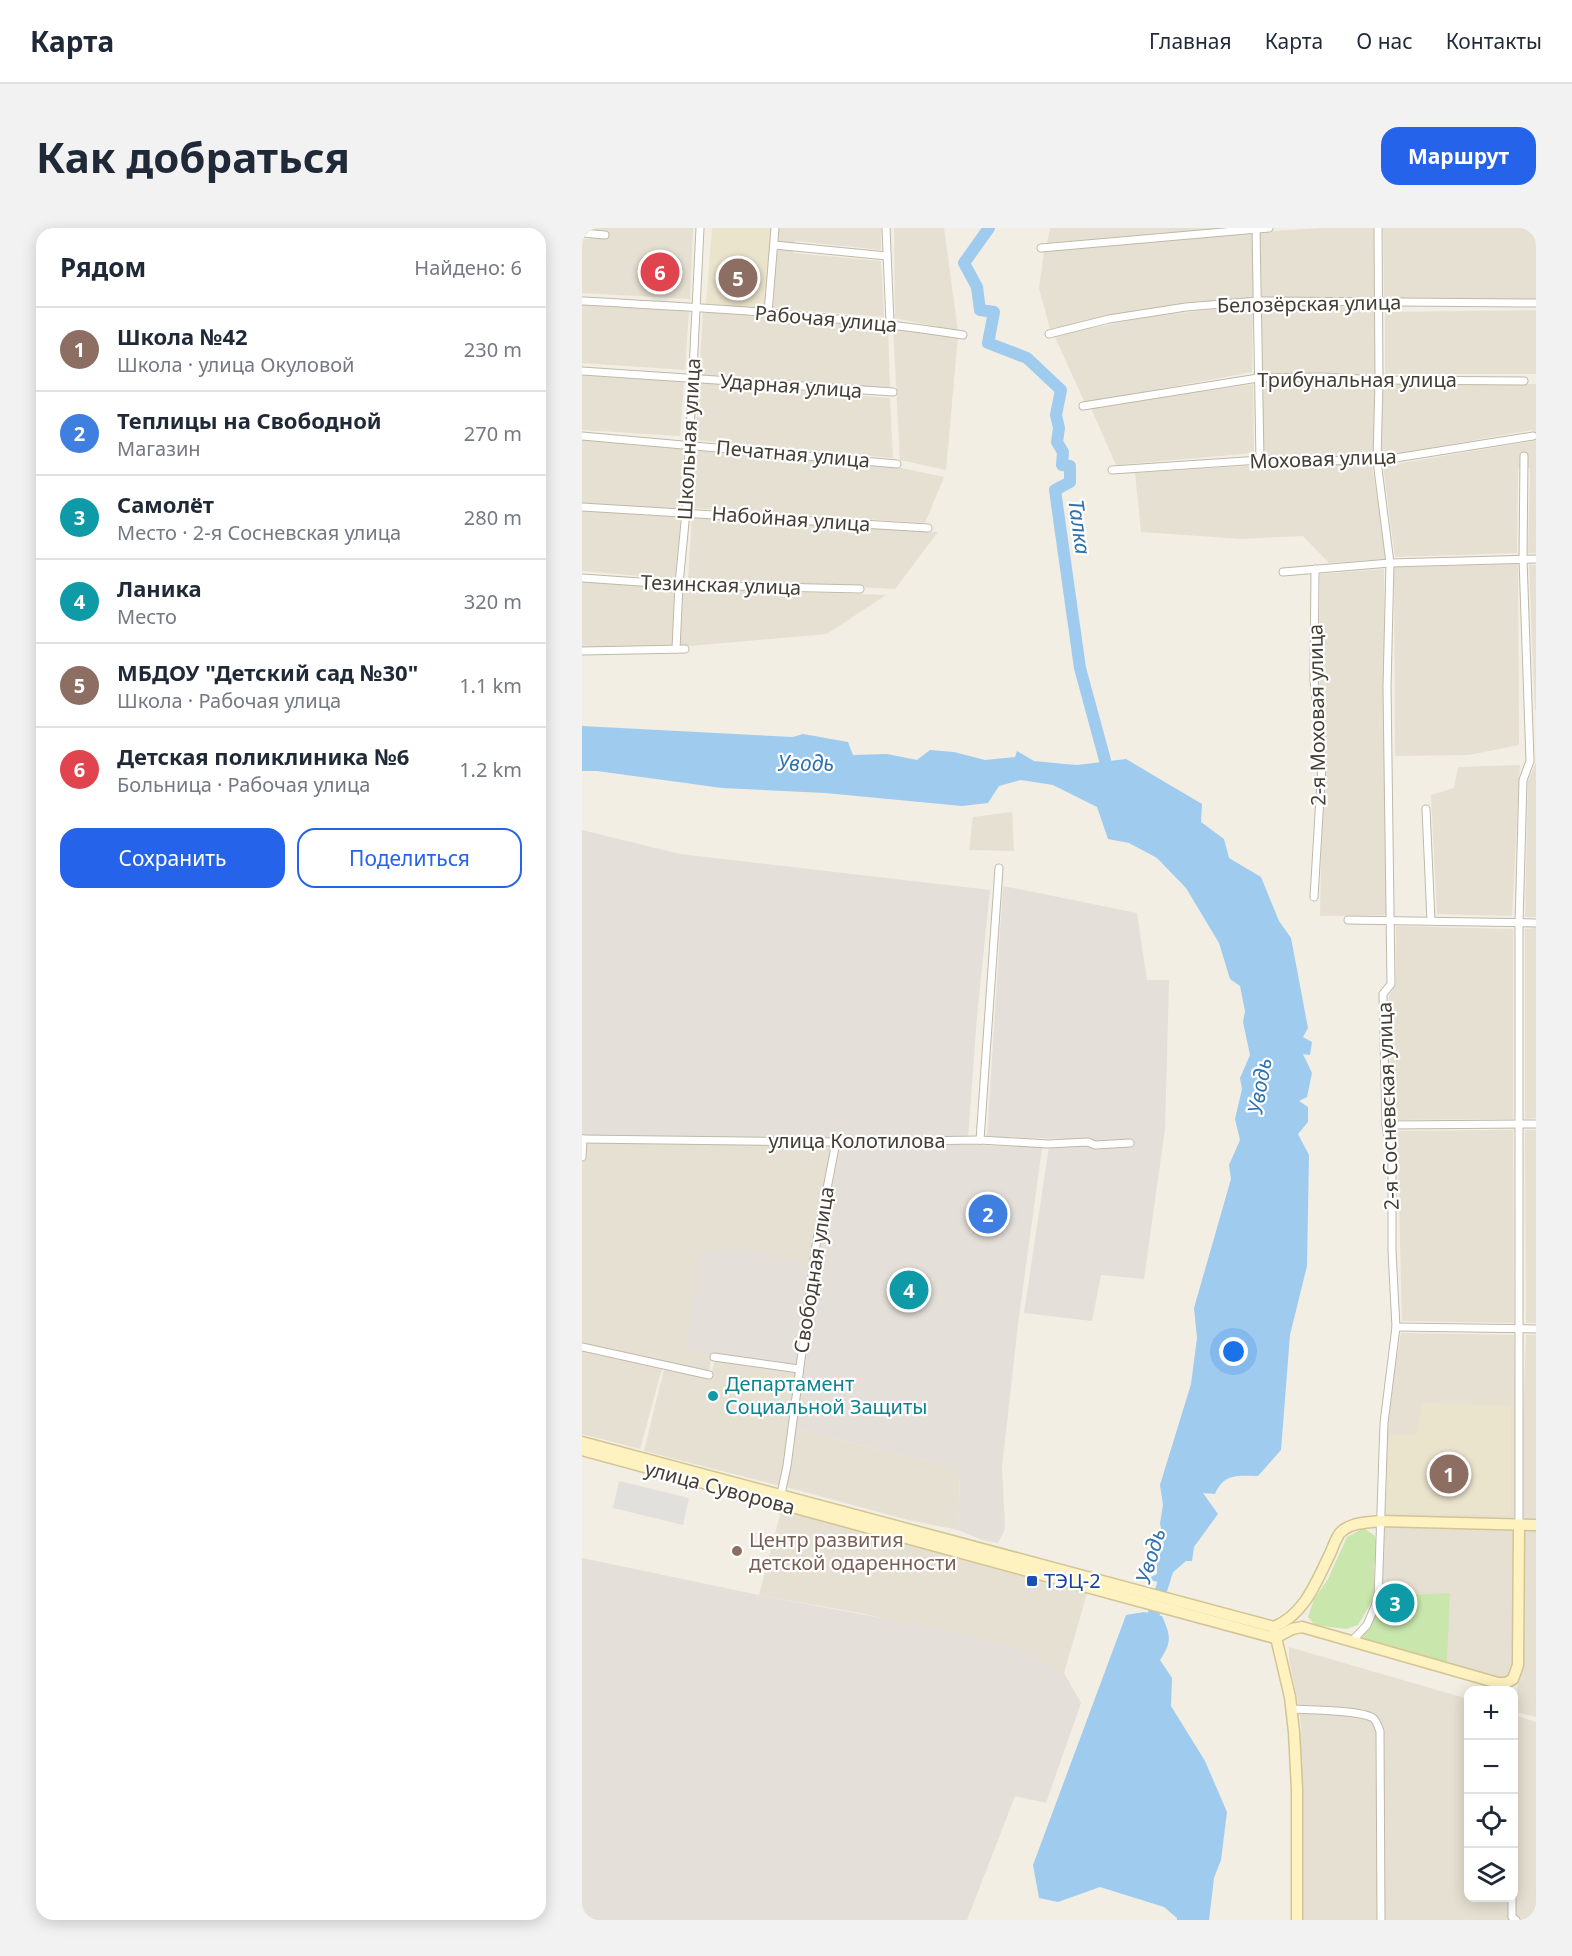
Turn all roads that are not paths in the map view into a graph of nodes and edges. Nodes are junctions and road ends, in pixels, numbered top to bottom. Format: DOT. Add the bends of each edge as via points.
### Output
graph roads {
  1 [pos="700,228"];
  2 [pos="775,228"];
  3 [pos="886,228"];
  4 [pos="1256,228"];
  5 [pos="1269,228"];
  6 [pos="1378,228"];
  7 [pos="582,233"];
  8 [pos="605,235"];
  9 [pos="774,245"];
  10 [pos="1041,248"];
  11 [pos="887,256"];
  12 [pos="582,301"];
  13 [pos="1258,301"];
  14 [pos="1379,303"];
  15 [pos="1536,303"];
  16 [pos="696,308"];
  17 [pos="768,314"];
  18 [pos="890,323"];
  19 [pos="1049,334"];
  20 [pos="963,335"];
  21 [pos="582,371"];
  22 [pos="1258,378"];
  23 [pos="692,380"];
  24 [pos="1379,380"];
  25 [pos="1524,381"];
  26 [pos="893,393"];
  27 [pos="1083,406"];
  28 [pos="582,436"];
  29 [pos="1533,436"];
  30 [pos="690,444"];
  31 [pos="1524,456"];
  32 [pos="1260,460"];
  33 [pos="1377,461"];
  34 [pos="897,464"];
  35 [pos="1112,470"];
  36 [pos="582,507"];
  37 [pos="686,512"];
  38 [pos="928,528"];
  39 [pos="1523,559"];
  40 [pos="1536,559"];
  41 [pos="1390,563"];
  42 [pos="1315,569"];
  43 [pos="1283,572"];
  44 [pos="582,578"];
  45 [pos="679,584"];
  46 [pos="860,589"];
  47 [pos="676,649"];
  48 [pos="685,649"];
  49 [pos="582,651"];
  50 [pos="1533,716"];
  51 [pos="1426,809"];
  52 [pos="999,868"];
  53 [pos="1314,897"];
  54 [pos="1348,920"];
  55 [pos="1390,920"];
  56 [pos="1431,921"];
  57 [pos="1519,923"];
  58 [pos="1536,923"];
  59 [pos="1519,1124"];
  60 [pos="1536,1124"];
  61 [pos="1386,1125"];
  62 [pos="583,1139"];
  63 [pos="980,1140"];
  64 [pos="836,1142"];
  65 [pos="1130,1143"];
  66 [pos="582,1157"];
  67 [pos="1396,1327"];
  68 [pos="1520,1329"];
  69 [pos="1536,1329"];
  70 [pos="582,1347"];
  71 [pos="714,1357"];
  72 [pos="799,1369"];
  73 [pos="709,1375"];
  74 [pos="582,1442"];
  75 [pos="582,1450"];
  76 [pos="780,1499"];
  77 [pos="1380,1521"];
  78 [pos="1519,1525"];
  79 [pos="1536,1525"];
  80 [pos="1275,1632"];
  81 [pos="1351,1642"];
  82 [pos="1291,1709"];
  83 [pos="1512,1902"];
  84 [pos="1297,1920"];
  85 [pos="1380,1920"];
  86 [pos="1516,1920"];
  1 -- 16 [label="street, Школьная улица"];
  2 -- 9 [label="street"];
  3 -- 11 [label="street"];
  4 -- 5 [label="street"];
  4 -- 10 [label="street"];
  4 -- 13 [label="street"];
  6 -- 14 [label="street, 2-я Сосневская улица"];
  7 -- 8 [label="street"];
  9 -- 11 [label="street"];
  9 -- 17 [label="street"];
  11 -- 18 [label="street"];
  12 -- 16 [label="street, Рабочая улица"];
  13 -- 14 [label="street, Белозёрская улица"];
  13 -- 19 [label="street, Белозёрская улица" via="1109,319"];
  13 -- 22 [label="street"];
  14 -- 15 [label="street, Белозёрская улица"];
  14 -- 24 [label="street, 2-я Сосневская улица"];
  16 -- 17 [label="street, Рабочая улица"];
  16 -- 23 [label="street, Школьная улица"];
  17 -- 18 [label="street, Рабочая улица"];
  18 -- 20 [label="street, Рабочая улица"];
  21 -- 23 [label="street, Ударная улица"];
  22 -- 24 [label="street, Трибунальная улица"];
  22 -- 27 [label="street, Трибунальная улица"];
  22 -- 32 [label="street"];
  23 -- 26 [label="street, Ударная улица"];
  23 -- 30 [label="street, Школьная улица"];
  24 -- 25 [label="street, Трибунальная улица"];
  24 -- 33 [label="street, 2-я Сосневская улица"];
  28 -- 30 [label="street, Печатная улица"];
  29 -- 33 [label="street, Моховая улица"];
  30 -- 34 [label="street, Печатная улица"];
  30 -- 37 [label="street, Школьная улица"];
  31 -- 39 [label="street"];
  32 -- 33 [label="street, Моховая улица"];
  32 -- 35 [label="street, Моховая улица"];
  33 -- 41 [label="street, 2-я Сосневская улица"];
  36 -- 37 [label="street, Набойная улица"];
  37 -- 38 [label="street, Набойная улица"];
  37 -- 45 [label="street, Школьная улица"];
  39 -- 40 [label="street"];
  39 -- 41 [label="street"];
  39 -- 50 [label="street"];
  41 -- 42 [label="street"];
  41 -- 55 [label="street, 2-я Сосневская улица"];
  42 -- 43 [label="street"];
  42 -- 53 [label="street, 2-я Моховая улица" via="1314,680 1322,764"];
  44 -- 45 [label="street, Тезинская улица"];
  45 -- 46 [label="street, Тезинская улица"];
  45 -- 47 [label="street, Школьная улица"];
  47 -- 48 [label="street"];
  47 -- 49 [label="street"];
  50 -- 57 [label="street" via="1530,761 1523,780"];
  51 -- 56 [label="street"];
  52 -- 63 [label="street"];
  54 -- 55 [label="street"];
  55 -- 56 [label="street"];
  55 -- 61 [label="street, 2-я Сосневская улица" via="1391,984 1383,994"];
  56 -- 57 [label="street"];
  57 -- 58 [label="street"];
  57 -- 59 [label="street"];
  59 -- 60 [label="street"];
  59 -- 61 [label="street"];
  59 -- 68 [label="street"];
  61 -- 67 [label="street, 2-я Сосневская улица" via="1392,1162"];
  62 -- 64 [label="street, улица Колотилова"];
  62 -- 66 [label="street"];
  63 -- 64 [label="street, улица Колотилова"];
  63 -- 65 [label="street, улица Колотилова"];
  64 -- 72 [label="street, Свободная улица" via="816,1245"];
  67 -- 68 [label="street"];
  67 -- 77 [label="street, 2-я Сосневская улица" via="1384,1423"];
  68 -- 69 [label="street"];
  68 -- 78 [label="street"];
  70 -- 73 [label="street"];
  71 -- 72 [label="street"];
  72 -- 76 [label="street, Свободная улица"];
  74 -- 76 [label="main road, улица Суворова"];
  75 -- 76 [label="main road, улица Суворова"];
  76 -- 80 [label="main road, улица Суворова"];
  77 -- 78 [label="main road"];
  77 -- 80 [label="main road" via="1356,1524 1341,1532 1302,1605"];
  77 -- 81 [label="street, 2-я Сосневская улица" via="1378,1599 1366,1625"];
  78 -- 79 [label="main road"];
  78 -- 81 [label="main road" via="1518,1665 1513,1679 1498,1683"];
  80 -- 81 [label="main road" via="1302,1627"];
  80 -- 82 [label="main road"];
  82 -- 84 [label="main road" via="1297,1789"];
  82 -- 85 [label="street" via="1345,1712 1374,1718 1378,1724"];
  83 -- 86 [label="street" via="1512,1917"];
}
